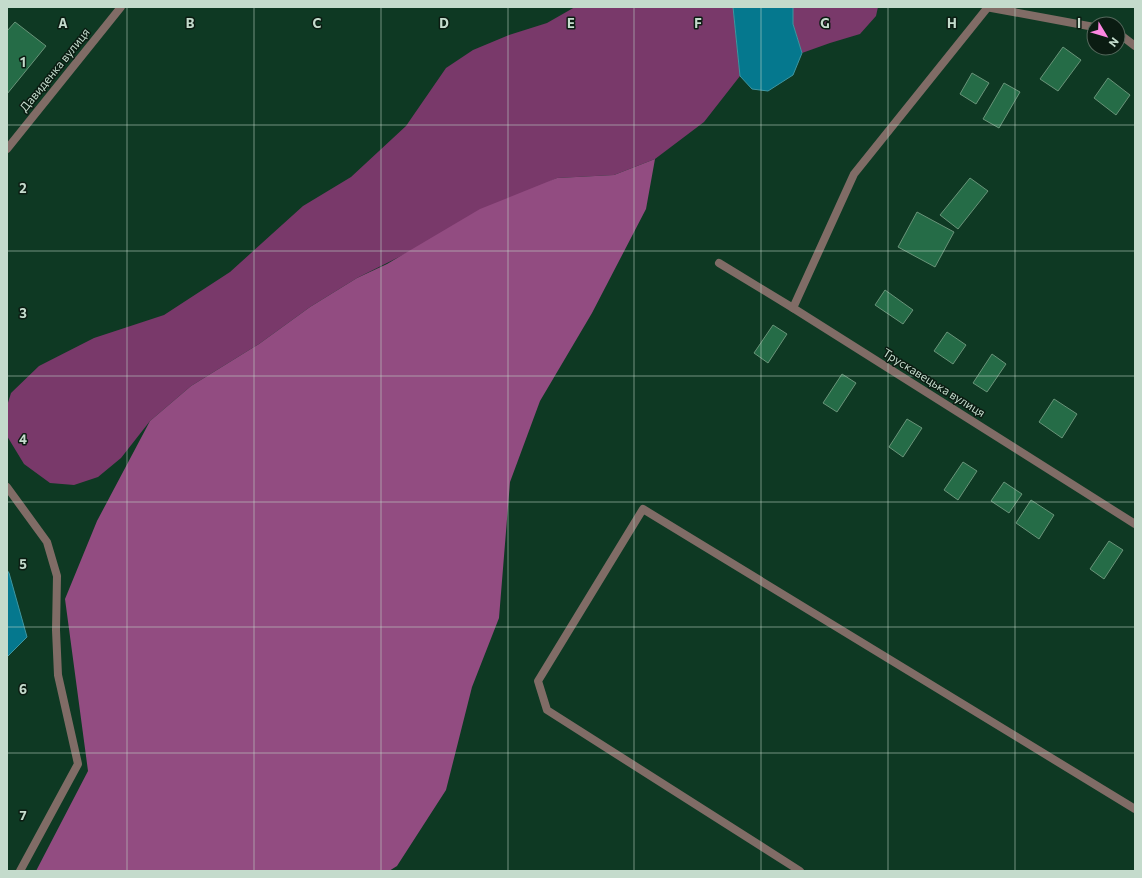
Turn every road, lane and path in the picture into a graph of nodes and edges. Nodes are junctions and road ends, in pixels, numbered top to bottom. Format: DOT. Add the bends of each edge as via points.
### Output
graph roads {
  1 [pos="121,7"];
  2 [pos="987,7"];
  3 [pos="1086,26"];
  4 [pos="1126,39"];
  5 [pos="1135,46"];
  6 [pos="7,149"];
  7 [pos="719,263"];
  8 [pos="794,308"];
  9 [pos="7,487"];
  10 [pos="1135,524"];
  11 [pos="1135,809"];
  12 [pos="20,871"];
  13 [pos="800,871"];
  1 -- 6 [label="street, Давиденка вулиця"];
  2 -- 3 [label="street"];
  2 -- 8 [label="street" via="854,174"];
  4 -- 5 [label="street"];
  7 -- 8 [label="street, Трускавецька вулиця"];
  8 -- 10 [label="street, Трускавецька вулиця"];
  9 -- 12 [label="street" via="47,542 57,576 58,675 78,764"];
  11 -- 13 [label="street" via="643,508 538,681 546,710"];
}
